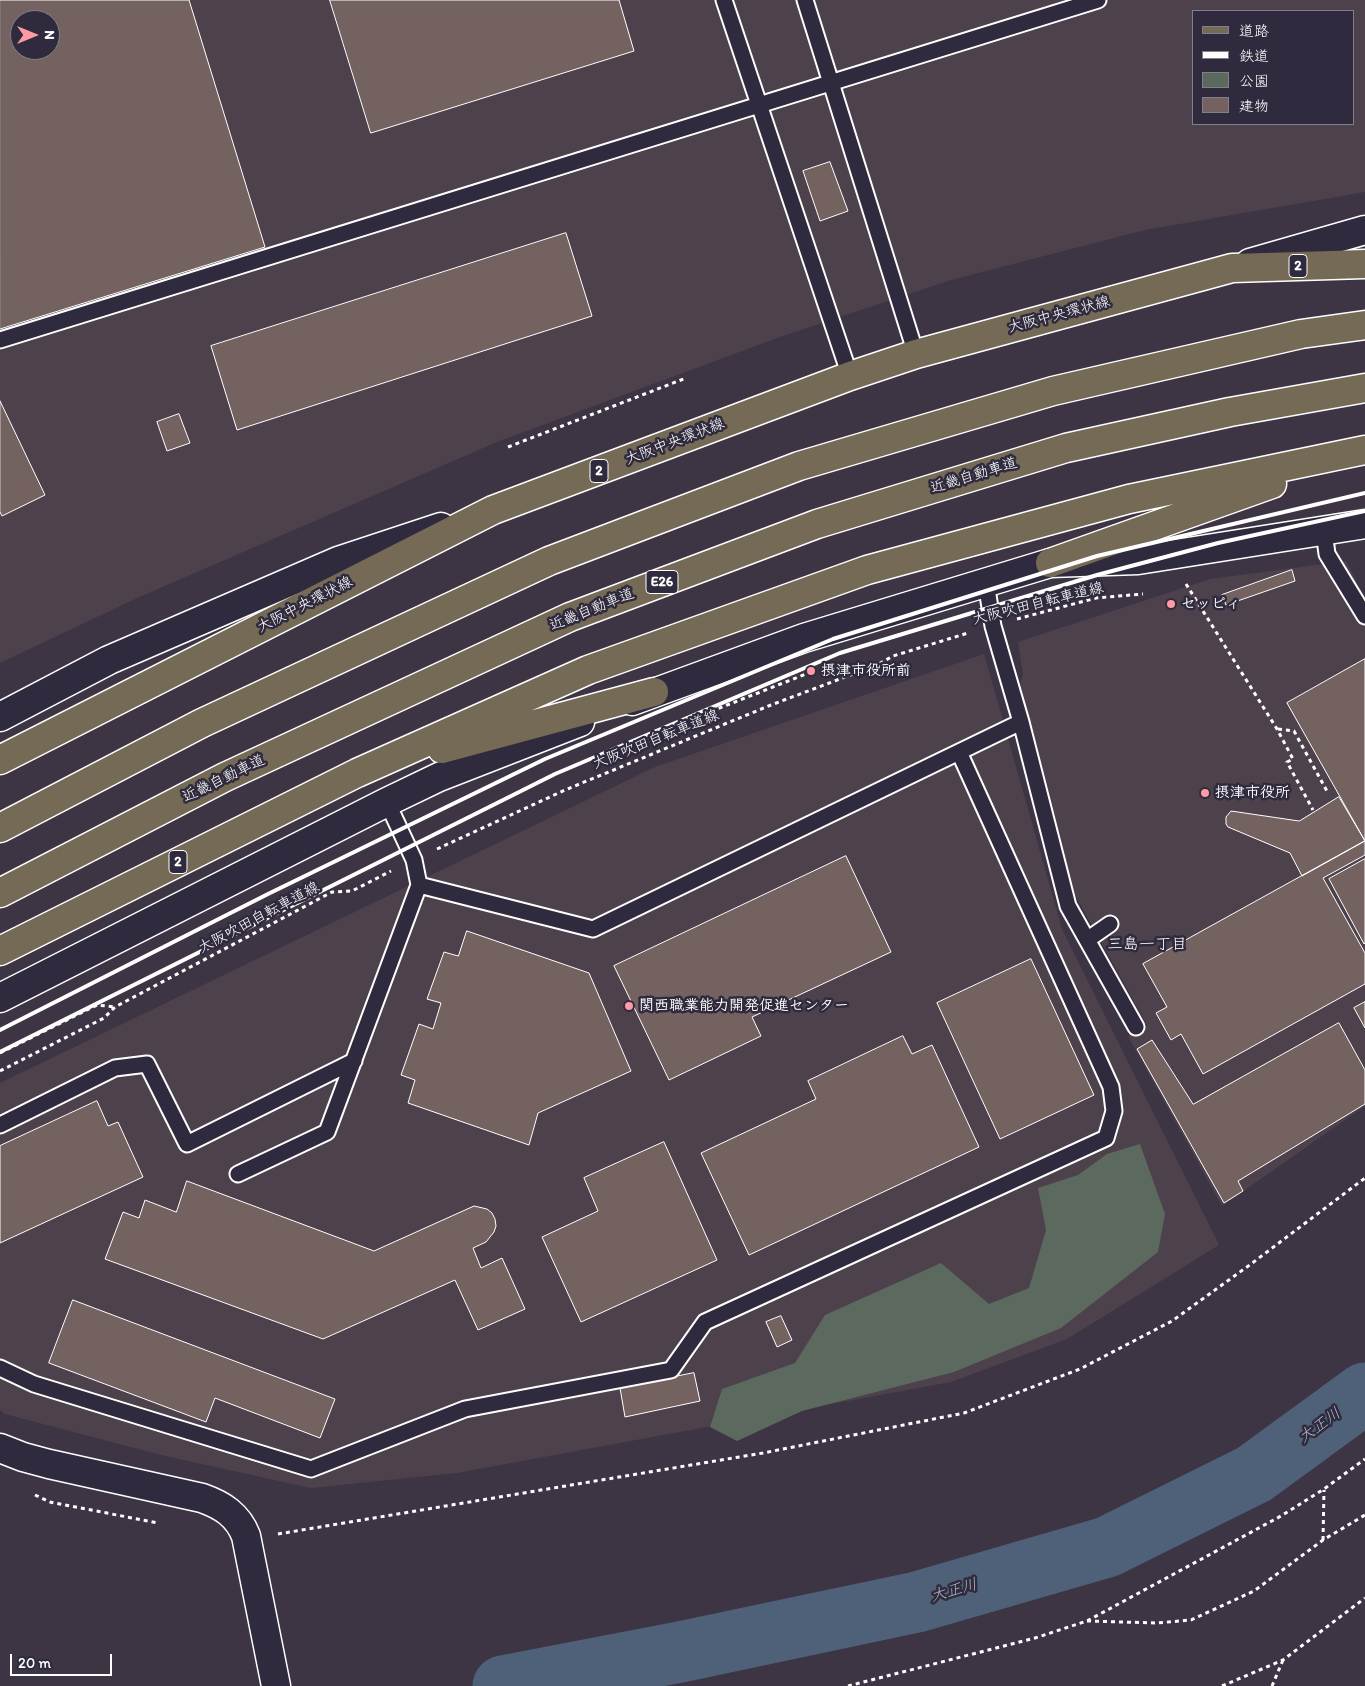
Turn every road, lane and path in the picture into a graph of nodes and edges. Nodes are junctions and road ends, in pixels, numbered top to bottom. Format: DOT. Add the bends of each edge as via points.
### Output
graph roads {
  1 [pos="724,0"];
  2 [pos="805,0"];
  3 [pos="1098,0"];
  4 [pos="831,82"];
  5 [pos="758,104"];
  6 [pos="1365,230"];
  7 [pos="1365,264"];
  8 [pos="1232,268"];
  9 [pos="1365,325"];
  10 [pos="0,340"];
  11 [pos="916,354"];
  12 [pos="850,376"];
  13 [pos="686,378"];
  14 [pos="1365,388"];
  15 [pos="508,447"];
  16 [pos="1365,450"];
  17 [pos="493,510"];
  18 [pos="1365,524"];
  19 [pos="1324,531"];
  20 [pos="1050,563"];
  21 [pos="986,583"];
  22 [pos="1194,583"];
  23 [pos="1150,592"];
  24 [pos="1365,616"];
  25 [pos="993,626"];
  26 [pos="812,672"];
  27 [pos="654,692"];
  28 [pos="0,717"];
  29 [pos="1021,722"];
  30 [pos="674,726"];
  31 [pos="1277,729"];
  32 [pos="959,752"];
  33 [pos="0,760"];
  34 [pos="356,773"];
  35 [pos="1328,794"];
  36 [pos="387,802"];
  37 [pos="1313,810"];
  38 [pos="0,828"];
  39 [pos="414,860"];
  40 [pos="419,885"];
  41 [pos="0,893"];
  42 [pos="1110,924"];
  43 [pos="1087,940"];
  44 [pos="0,950"];
  45 [pos="0,998"];
  46 [pos="115,1007"];
  47 [pos="1136,1026"];
  48 [pos="0,1053"];
  49 [pos="354,1060"];
  50 [pos="0,1071"];
  51 [pos="0,1126"];
  52 [pos="238,1174"];
  53 [pos="1365,1178"];
  54 [pos="0,1368"];
  55 [pos="0,1448"];
  56 [pos="1365,1459"];
  57 [pos="1324,1489"];
  58 [pos="1365,1515"];
  59 [pos="277,1534"];
  60 [pos="1324,1540"];
  61 [pos="1365,1598"];
  62 [pos="1087,1621"];
  63 [pos="1283,1660"];
  64 [pos="276,1686"];
  65 [pos="848,1686"];
  66 [pos="1222,1686"];
  67 [pos="1272,1686"];
  1 -- 5 [label="lane"];
  2 -- 4 [label="lane"];
  3 -- 4 [label="lane"];
  4 -- 5 [label="lane"];
  4 -- 11 [label="lane"];
  5 -- 10 [label="lane"];
  5 -- 12 [label="lane"];
  6 -- 8 [label="street"];
  7 -- 8 [label="main road, 大阪中央環状線 / 2"];
  8 -- 11 [label="main road, 大阪中央環状線 / 2"];
  9 -- 38 [label="main road" via="1301,334 1053,392 798,466 549,561 202,723"];
  11 -- 12 [label="main road, 大阪中央環状線 / 2"];
  12 -- 17 [label="main road, 大阪中央環状線 / 2"];
  13 -- 15 [label="path"];
  14 -- 41 [label="main road, 近畿自動車道 / E26" via="1230,412 1066,448 808,527 570,616 225,777"];
  16 -- 20 [label="main road"];
  16 -- 34 [label="main road, 2" via="1129,499 867,570 588,670"];
  17 -- 28 [label="street" via="338,561 109,660"];
  17 -- 33 [label="main road, 大阪中央環状線 / 2"];
  18 -- 19 [label="street"];
  19 -- 20 [label="street" via="1138,560"];
  19 -- 24 [label="lane" via="1328,554"];
  20 -- 21 [label="street"];
  21 -- 25 [label="lane"];
  21 -- 27 [label="street" via="804,638"];
  22 -- 31 [label="path" via="1186,584"];
  23 -- 25 [label="path, 大阪吹田自転車道線" via="1096,598"];
  25 -- 29 [label="lane"];
  25 -- 39 [label="path, 大阪吹田自転車道線" via="894,656 878,665 762,708 565,790"];
  26 -- 30 [label="path"];
  27 -- 34 [label="main road"];
  27 -- 36 [label="street" via="439,777"];
  29 -- 32 [label="lane"];
  29 -- 43 [label="lane" via="1068,906"];
  31 -- 35 [label="path" via="1294,731"];
  31 -- 37 [label="path" via="1293,759 1287,762"];
  32 -- 40 [label="lane" via="593,929"];
  32 -- 54 [label="lane" via="1111,1087 1114,1111 1106,1138 705,1322 671,1370 465,1409 311,1469 34,1384"];
  34 -- 44 [label="main road, 2"];
  36 -- 39 [label="lane"];
  36 -- 45 [label="street"];
  39 -- 40 [label="lane"];
  39 -- 46 [label="path, 大阪吹田自転車道線" via="352,891 332,892"];
  40 -- 49 [label="lane"];
  42 -- 43 [label="lane"];
  43 -- 47 [label="lane"];
  46 -- 48 [label="path" via="98,1005"];
  46 -- 50 [label="path, 大阪吹田自転車道線" via="104,1018"];
  49 -- 51 [label="lane" via="187,1144 147,1064 115,1068"];
  49 -- 52 [label="lane" via="327,1132"];
  53 -- 59 [label="path" via="1172,1320 1080,1369 964,1414 763,1453"];
  55 -- 64 [label="street" via="40,1462 187,1494 226,1509 242,1526 250,1550"];
  56 -- 57 [label="path"];
  57 -- 60 [label="path"];
  57 -- 62 [label="path" via="1281,1516"];
  58 -- 60 [label="path"];
  60 -- 62 [label="path" via="1254,1591 1191,1620 1156,1623"];
  61 -- 63 [label="path"];
  62 -- 65 [label="path" via="1035,1638"];
  63 -- 66 [label="path"];
  63 -- 67 [label="path"];
}
